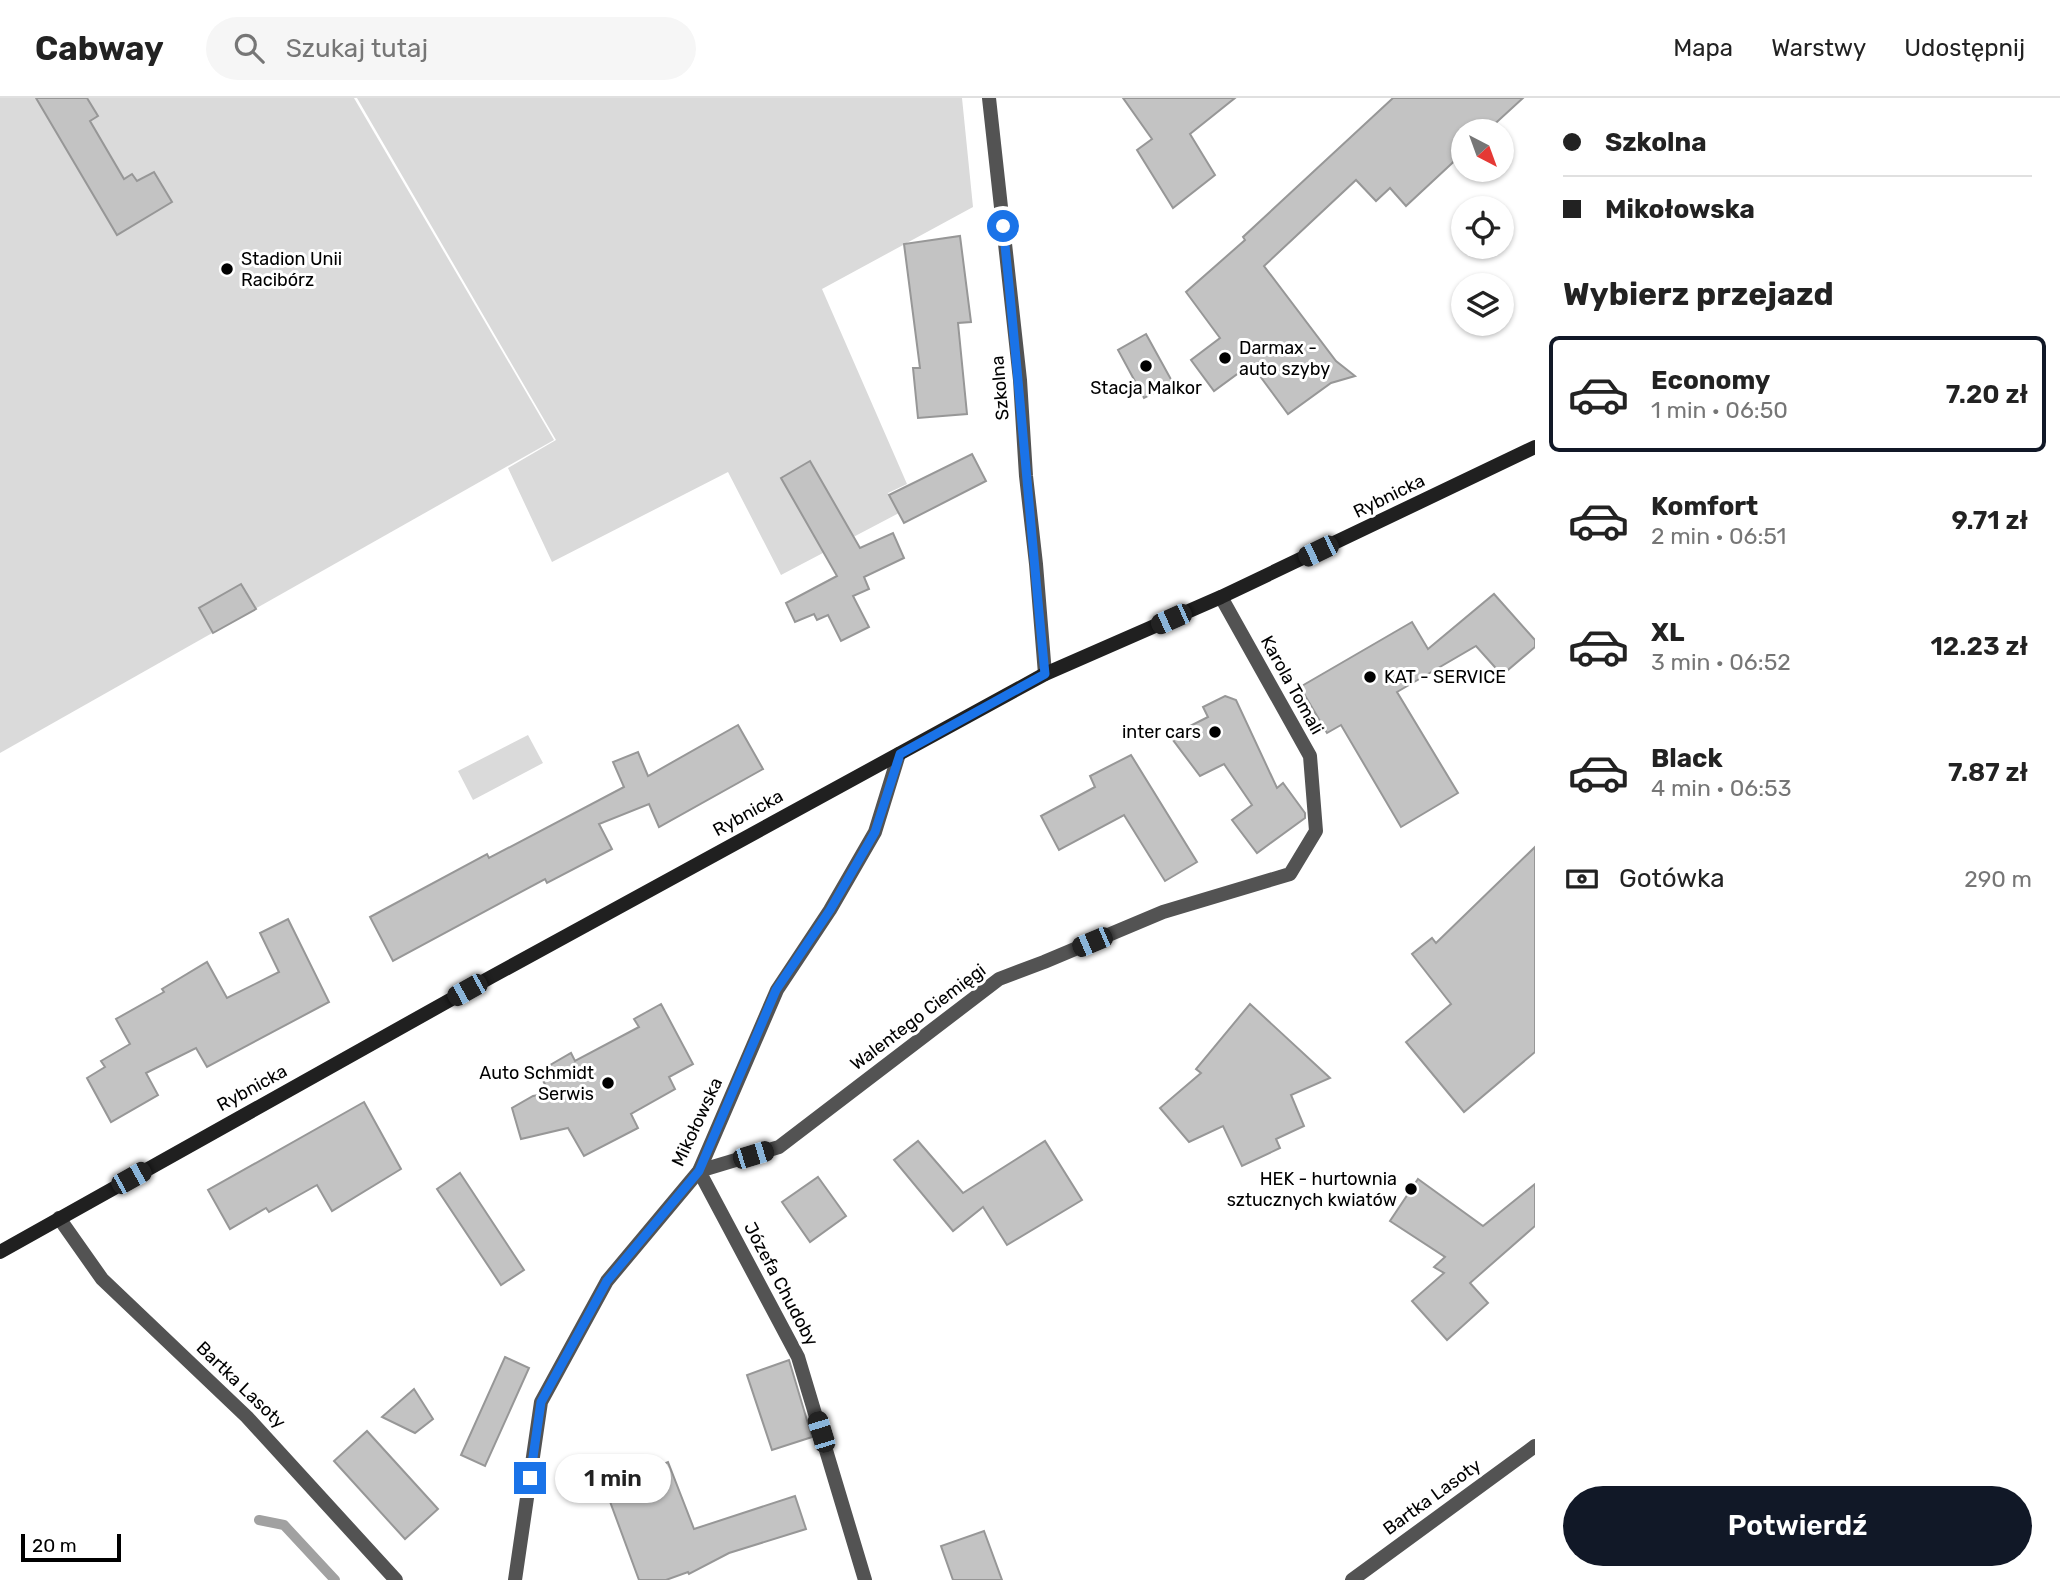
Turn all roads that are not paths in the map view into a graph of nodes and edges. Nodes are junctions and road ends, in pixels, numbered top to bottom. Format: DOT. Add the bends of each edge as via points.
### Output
graph roads {
  1 [pos="989,98"];
  2 [pos="1535,447"];
  3 [pos="1221,597"];
  4 [pos="1045,674"];
  5 [pos="900,754"];
  6 [pos="1290,874"];
  7 [pos="699,1171"];
  8 [pos="59,1218"];
  9 [pos="0,1252"];
  10 [pos="1535,1446"];
  11 [pos="396,1580"];
  12 [pos="515,1580"];
  13 [pos="865,1580"];
  14 [pos="1352,1580"];
  1 -- 4 [label="street, Szkolna" via="1020,380"];
  2 -- 3 [label="street, Rybnicka"];
  3 -- 4 [label="street, Rybnicka"];
  3 -- 6 [label="street, Karola Tomali" via="1310,756 1316,831"];
  4 -- 5 [label="street, Rybnicka"];
  5 -- 7 [label="street, Mikołowska" via="875,832 776,990"];
  5 -- 8 [label="street, Rybnicka"];
  6 -- 7 [label="street, Walentego Ciemięgi" via="1163,912 999,979 779,1147"];
  7 -- 12 [label="street, Mikołowska" via="607,1281 541,1402"];
  7 -- 13 [label="street, Józefa Chudoby" via="798,1357"];
  8 -- 9 [label="street, Rybnicka"];
  8 -- 11 [label="street, Bartka Lasoty" via="102,1279 247,1416"];
  10 -- 14 [label="street, Bartka Lasoty"];
}
